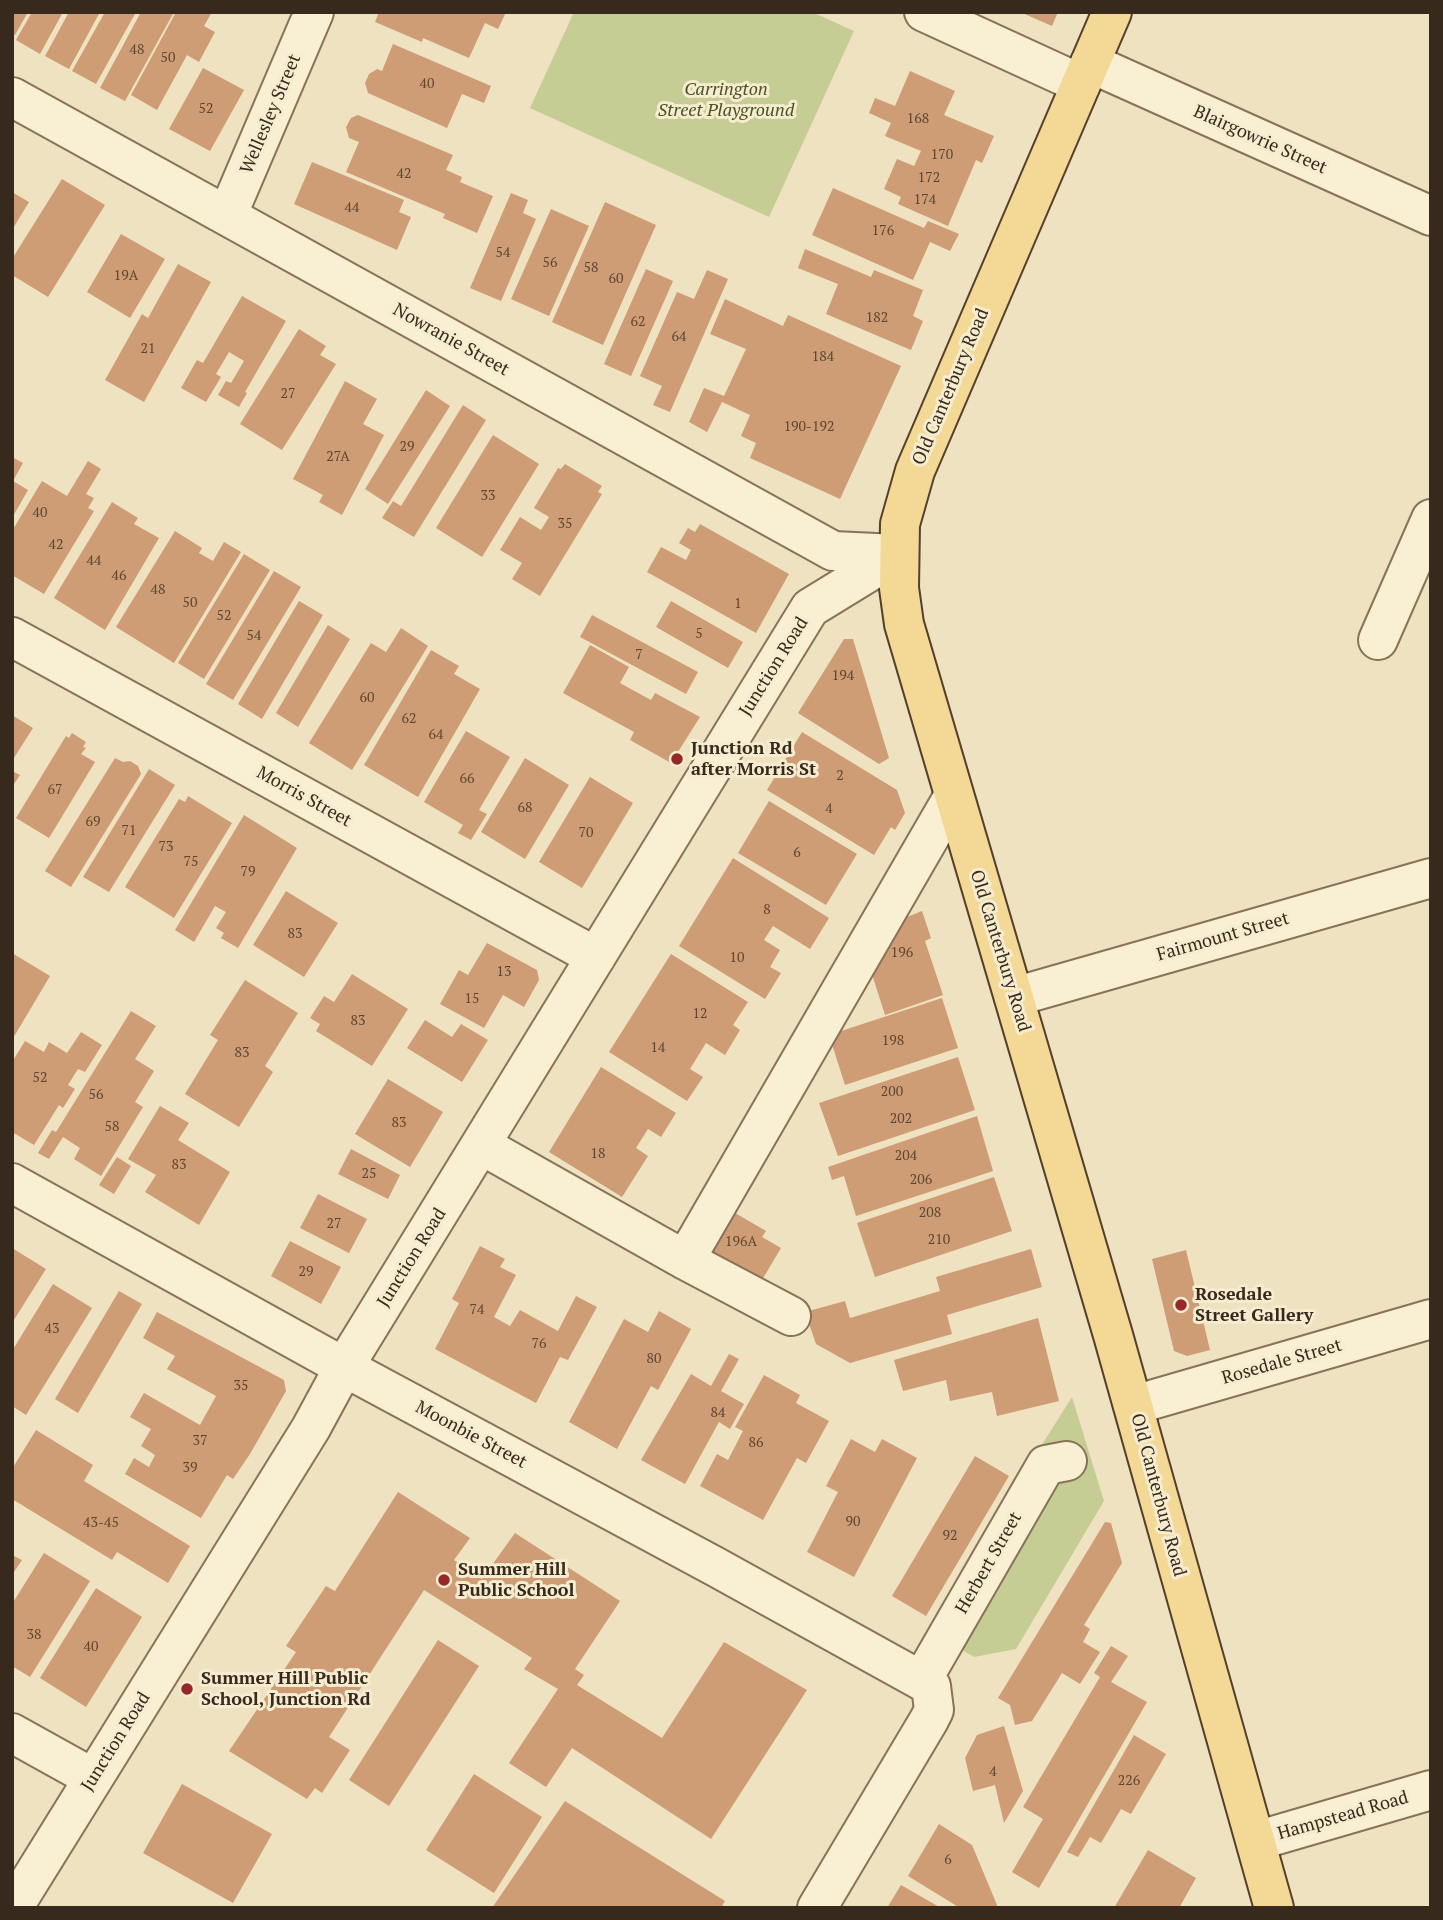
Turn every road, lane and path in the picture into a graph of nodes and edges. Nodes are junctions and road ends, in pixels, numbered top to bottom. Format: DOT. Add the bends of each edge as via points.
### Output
graph roads {
  1 [pos="314,12"];
  2 [pos="924,12"];
  3 [pos="1112,12"];
  4 [pos="1085,74"];
  5 [pos="12,97"];
  6 [pos="227,216"];
  7 [pos="1431,216"];
  8 [pos="1431,519"];
  9 [pos="833,551"];
  10 [pos="898,554"];
  11 [pos="810,608"];
  12 [pos="12,638"];
  13 [pos="1378,640"];
  14 [pos="953,797"];
  15 [pos="1431,878"];
  16 [pos="596,957"];
  17 [pos="1014,997"];
  18 [pos="481,1145"];
  19 [pos="12,1183"];
  20 [pos="685,1260"];
  21 [pos="791,1316"];
  22 [pos="1431,1319"];
  23 [pos="344,1367"];
  24 [pos="1133,1405"];
  25 [pos="1067,1461"];
  26 [pos="926,1683"];
  27 [pos="12,1733"];
  28 [pos="93,1778"];
  29 [pos="1431,1790"];
  30 [pos="1256,1841"];
  31 [pos="13,1908"];
  32 [pos="817,1908"];
  33 [pos="1274,1908"];
  1 -- 6 [label="street, Wellesley Street"];
  2 -- 4 [label="street, Blairgowrie Street"];
  3 -- 4 [label="main road, Old Canterbury Road"];
  4 -- 7 [label="street, Blairgowrie Street"];
  4 -- 10 [label="main road, Old Canterbury Road" via="915,471 900,524"];
  5 -- 6 [label="street, Nowranie Street"];
  6 -- 9 [label="street, Nowranie Street"];
  8 -- 13 [label="street"];
  9 -- 10 [label="street, Nowranie Street"];
  9 -- 11 [label="street, Junction Road" via="809,590"];
  10 -- 11 [label="street, Junction Road"];
  10 -- 14 [label="main road, Old Canterbury Road" via="904,624"];
  11 -- 16 [label="street, Junction Road"];
  12 -- 16 [label="street, Morris Street"];
  14 -- 17 [label="main road, Old Canterbury Road"];
  14 -- 20 [label="street"];
  15 -- 17 [label="street, Fairmount Street"];
  16 -- 18 [label="street, Junction Road"];
  17 -- 24 [label="main road, Old Canterbury Road"];
  18 -- 20 [label="street"];
  18 -- 23 [label="street, Junction Road"];
  19 -- 23 [label="street, Moonbie Street"];
  20 -- 21 [label="street"];
  22 -- 24 [label="street, Rosedale Street"];
  23 -- 26 [label="street, Moonbie Street"];
  23 -- 28 [label="street, Junction Road" via="311,1428"];
  24 -- 30 [label="main road, Old Canterbury Road"];
  25 -- 26 [label="street, Herbert Street" via="1046,1465"];
  26 -- 32 [label="street, Herbert Street" via="934,1710"];
  27 -- 28 [label="street"];
  28 -- 31 [label="street, Junction Road"];
  29 -- 30 [label="street, Hampstead Road"];
  30 -- 33 [label="main road, Old Canterbury Road"];
}
